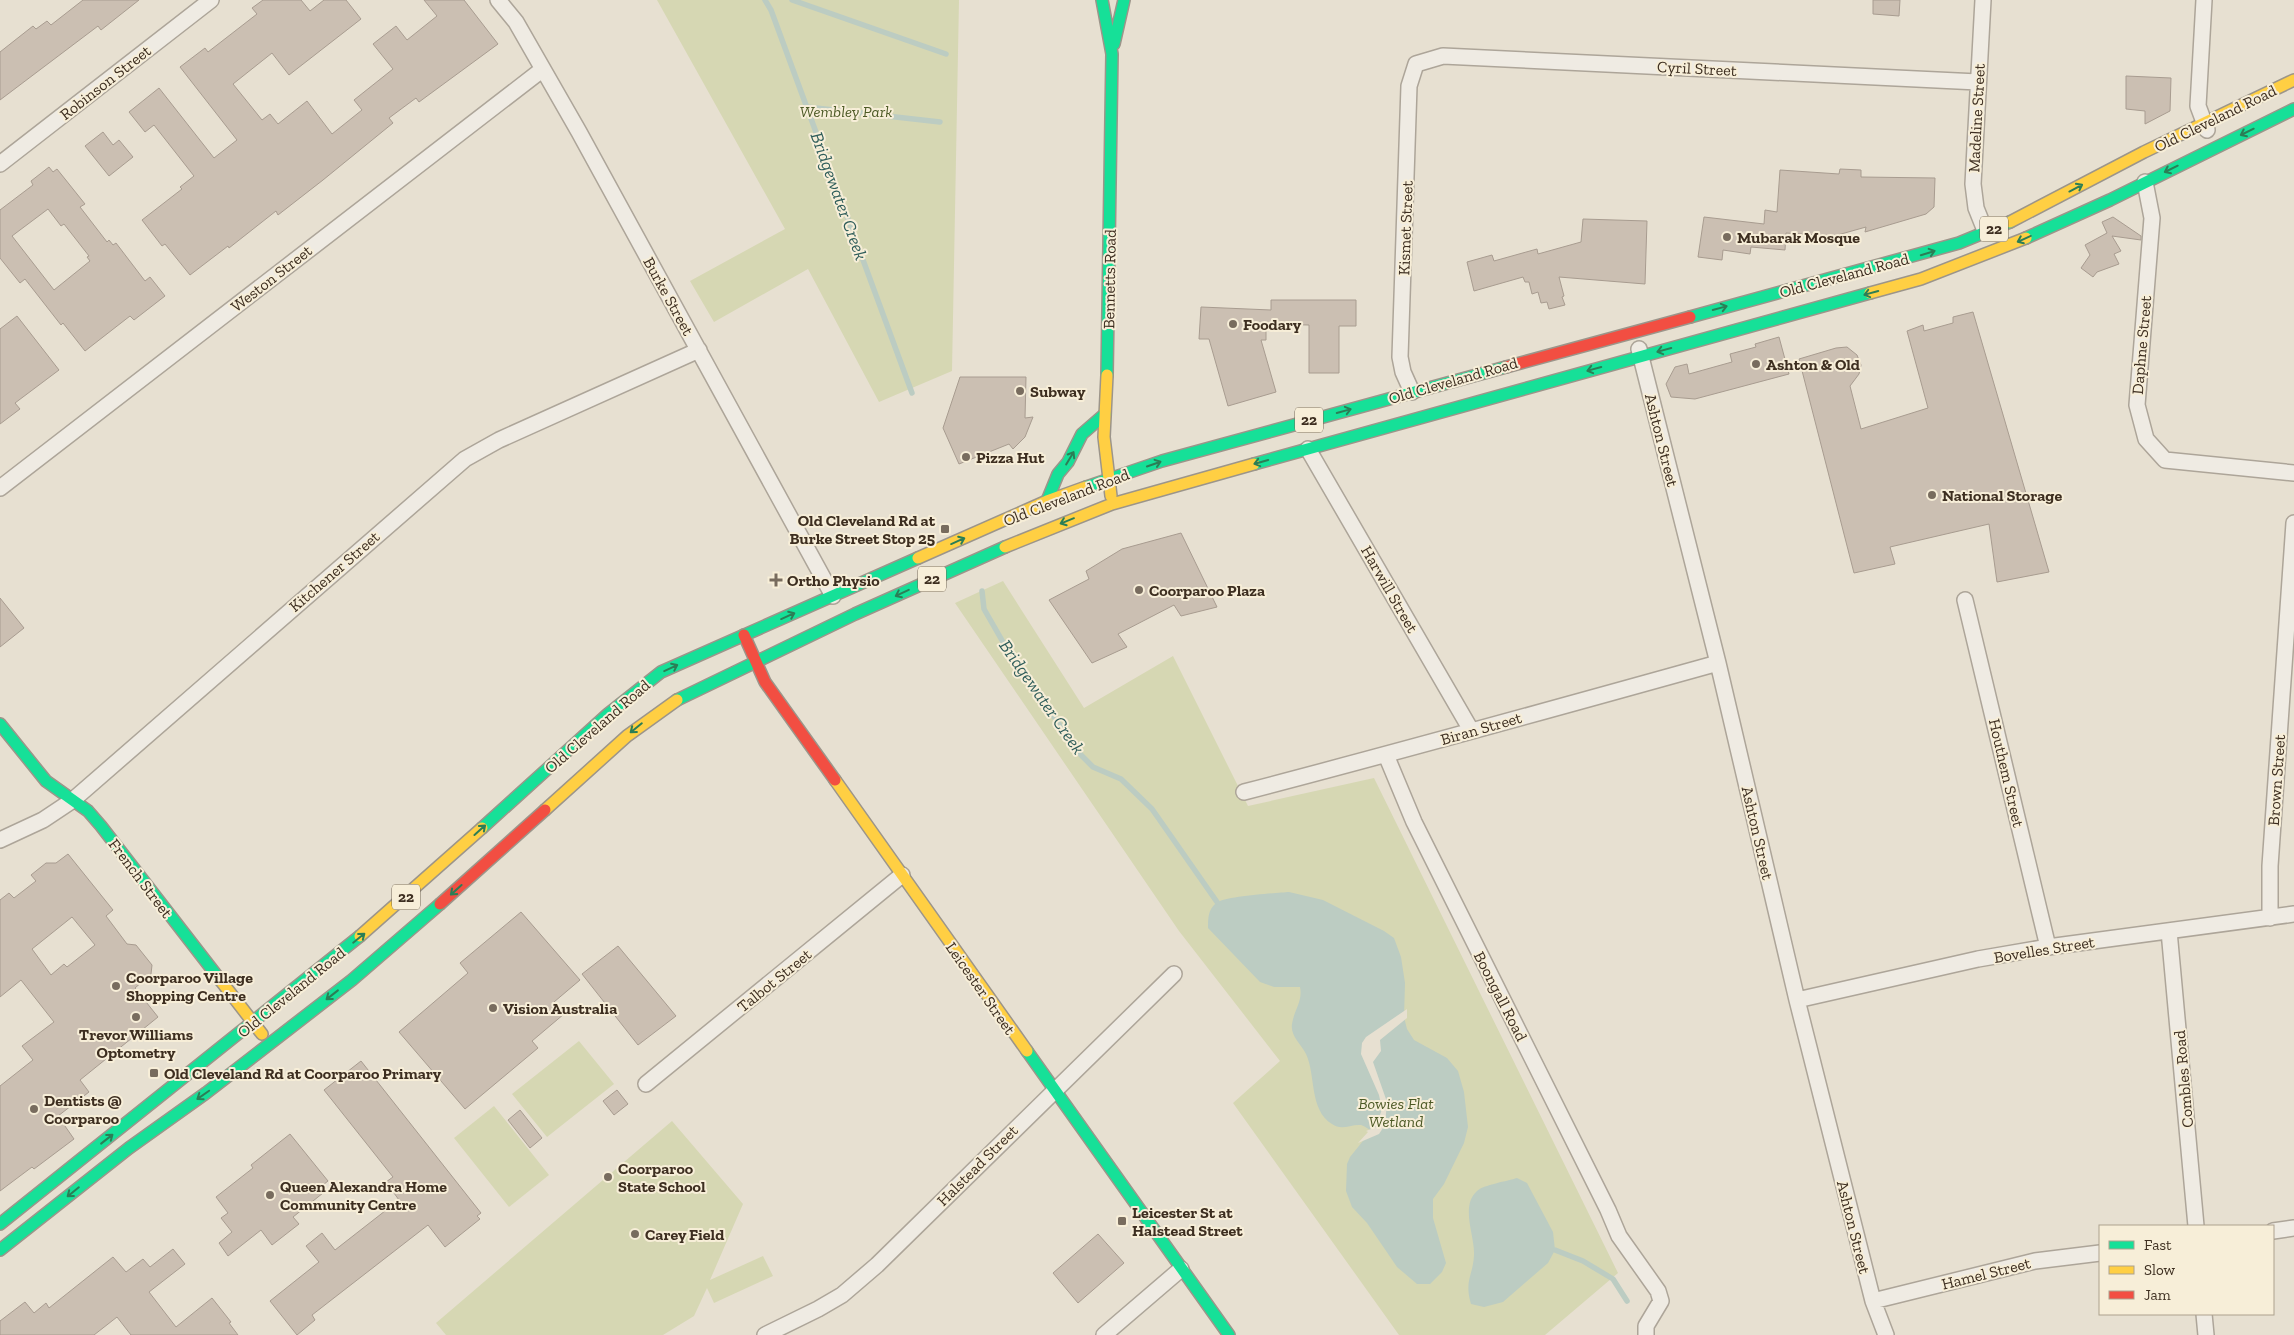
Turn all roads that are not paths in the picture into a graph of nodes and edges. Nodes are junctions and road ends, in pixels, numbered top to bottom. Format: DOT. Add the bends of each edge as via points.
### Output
graph roads {
  1 [pos="211,0"];
  2 [pos="498,0"];
  3 [pos="1102,0"];
  4 [pos="1124,0"];
  5 [pos="1983,0"];
  6 [pos="2204,0"];
  7 [pos="1112,54"];
  8 [pos="1416,64"];
  9 [pos="543,69"];
  10 [pos="2294,80"];
  11 [pos="1978,82"];
  12 [pos="2294,109"];
  13 [pos="2204,123"];
  14 [pos="2215,148"];
  15 [pos="0,164"];
  16 [pos="2144,182"];
  17 [pos="1986,233"];
  18 [pos="1634,330"];
  19 [pos="699,350"];
  20 [pos="1641,356"];
  21 [pos="1412,392"];
  22 [pos="1105,414"];
  23 [pos="1308,449"];
  24 [pos="2294,473"];
  25 [pos="1108,479"];
  26 [pos="0,488"];
  27 [pos="1047,501"];
  28 [pos="1112,504"];
  29 [pos="2294,522"];
  30 [pos="833,596"];
  31 [pos="1965,600"];
  32 [pos="744,636"];
  33 [pos="755,662"];
  34 [pos="1718,663"];
  35 [pos="0,724"];
  36 [pos="1471,730"];
  37 [pos="1386,755"];
  38 [pos="1244,792"];
  39 [pos="73,800"];
  40 [pos="0,840"];
  41 [pos="902,875"];
  42 [pos="2294,914"];
  43 [pos="2270,918"];
  44 [pos="2169,931"];
  45 [pos="2048,947"];
  46 [pos="1174,974"];
  47 [pos="1797,1000"];
  48 [pos="252,1023"];
  49 [pos="270,1044"];
  50 [pos="646,1084"];
  51 [pos="1054,1089"];
  52 [pos="0,1224"];
  53 [pos="2196,1225"];
  54 [pos="2294,1228"];
  55 [pos="2274,1231"];
  56 [pos="0,1250"];
  57 [pos="2099,1253"];
  58 [pos="1181,1269"];
  59 [pos="1873,1301"];
  60 [pos="2204,1315"];
  61 [pos="765,1335"];
  62 [pos="1104,1335"];
  63 [pos="1229,1335"];
  64 [pos="1646,1335"];
  65 [pos="1886,1335"];
  66 [pos="2206,1335"];
  1 -- 15 [label="street, Robinson Street"];
  2 -- 9 [label="street, Burke Street" via="516,22"];
  3 -- 7 [label="main road, Bennetts Road"];
  4 -- 7 [label="main road, Bennetts Road"];
  5 -- 11 [label="street, Madeline Street"];
  6 -- 13 [label="street" via="2198,106"];
  7 -- 22 [label="main road, Bennetts Road"];
  8 -- 11 [label="street, Cyril Street" via="1444,56"];
  8 -- 21 [label="street, Kismet Street" via="1409,86 1400,357"];
  9 -- 19 [label="street, Burke Street"];
  9 -- 26 [label="street, Weston Street"];
  10 -- 13 [label="main road, Old Cleveland Road / 22"];
  11 -- 17 [label="street, Madeline Street" via="1972,184 1976,208"];
  12 -- 14 [label="main road, Old Cleveland Road / 22, one-way"];
  13 -- 14 [label="street"];
  17 -- 13 [label="main road, Old Cleveland Road / 22, one-way"];
  14 -- 16 [label="main road, Old Cleveland Road / 22, one-way"];
  16 -- 20 [label="main road, Old Cleveland Road / 22, one-way" via="1989,255 1921,279"];
  16 -- 24 [label="street, Daphne Street" via="2152,218 2137,405 2146,439 2166,460"];
  18 -- 17 [label="main road, Old Cleveland Road / 22, one-way" via="1924,254"];
  18 -- 20 [label="street, Ashton Street"];
  18 -- 21 [label="main road, Old Cleveland Road / 22"];
  19 -- 30 [label="street, Burke Street"];
  19 -- 39 [label="street, Kitchener Street" via="499,440 465,459"];
  20 -- 23 [label="main road, Old Cleveland Road / 22, one-way"];
  20 -- 34 [label="street, Ashton Street"];
  25 -- 21 [label="main road, Old Cleveland Road / 22, one-way"];
  22 -- 25 [label="main road, Bennetts Road"];
  27 -- 22 [label="main road, one-way" via="1058,474 1082,434"];
  23 -- 28 [label="main road, Old Cleveland Road / 22, one-way"];
  23 -- 36 [label="street, Harwill Street"];
  25 -- 27 [label="main road, Old Cleveland Road / 22"];
  25 -- 28 [label="main road, Bennetts Road"];
  30 -- 27 [label="main road, Old Cleveland Road / 22, one-way"];
  28 -- 33 [label="main road, Old Cleveland Road / 22, one-way" via="956,568"];
  29 -- 43 [label="street, Brown Street" via="2270,866"];
  32 -- 30 [label="main road, Old Cleveland Road / 22, one-way"];
  31 -- 45 [label="street, Houthem Street"];
  32 -- 33 [label="main road, Leicester Street"];
  48 -- 32 [label="main road, Old Cleveland Road / 22, one-way" via="368,930 646,682"];
  33 -- 41 [label="main road, Leicester Street" via="765,682"];
  33 -- 49 [label="main road, Old Cleveland Road / 22, one-way" via="676,700 646,720 401,939"];
  34 -- 36 [label="street, Biran Street"];
  34 -- 47 [label="street, Ashton Street"];
  35 -- 39 [label="main road, French Street" via="46,781"];
  36 -- 37 [label="street, Biran Street"];
  37 -- 38 [label="street, Biran Street"];
  37 -- 64 [label="street, Boongall Road" via="1414,822 1619,1236 1658,1291 1661,1301 1646,1326"];
  39 -- 40 [label="street, Kitchener Street" via="42,820"];
  39 -- 48 [label="main road, French Street" via="101,826"];
  41 -- 50 [label="street, Talbot Street"];
  41 -- 51 [label="main road, Leicester Street"];
  42 -- 43 [label="street, Bovelles Street"];
  43 -- 44 [label="street, Bovelles Street"];
  44 -- 45 [label="street, Bovelles Street"];
  44 -- 53 [label="street, Combles Road"];
  45 -- 47 [label="street, Bovelles Street" via="1978,959"];
  46 -- 51 [label="street, Halstead Street"];
  47 -- 59 [label="street, Ashton Street"];
  48 -- 49 [label="main road, French Street"];
  52 -- 48 [label="main road, Old Cleveland Road / 22, one-way"];
  49 -- 56 [label="main road, Old Cleveland Road / 22, one-way" via="129,1148"];
  51 -- 58 [label="main road, Leicester Street"];
  51 -- 61 [label="street, Halstead Street" via="877,1265 842,1295"];
  54 -- 55 [label="street"];
  57 -- 59 [label="street, Hamel Street" via="2035,1261"];
  58 -- 62 [label="street"];
  58 -- 63 [label="main road, Leicester Street"];
  59 -- 65 [label="street, Ashton Street"];
  60 -- 66 [label="street"];
}
